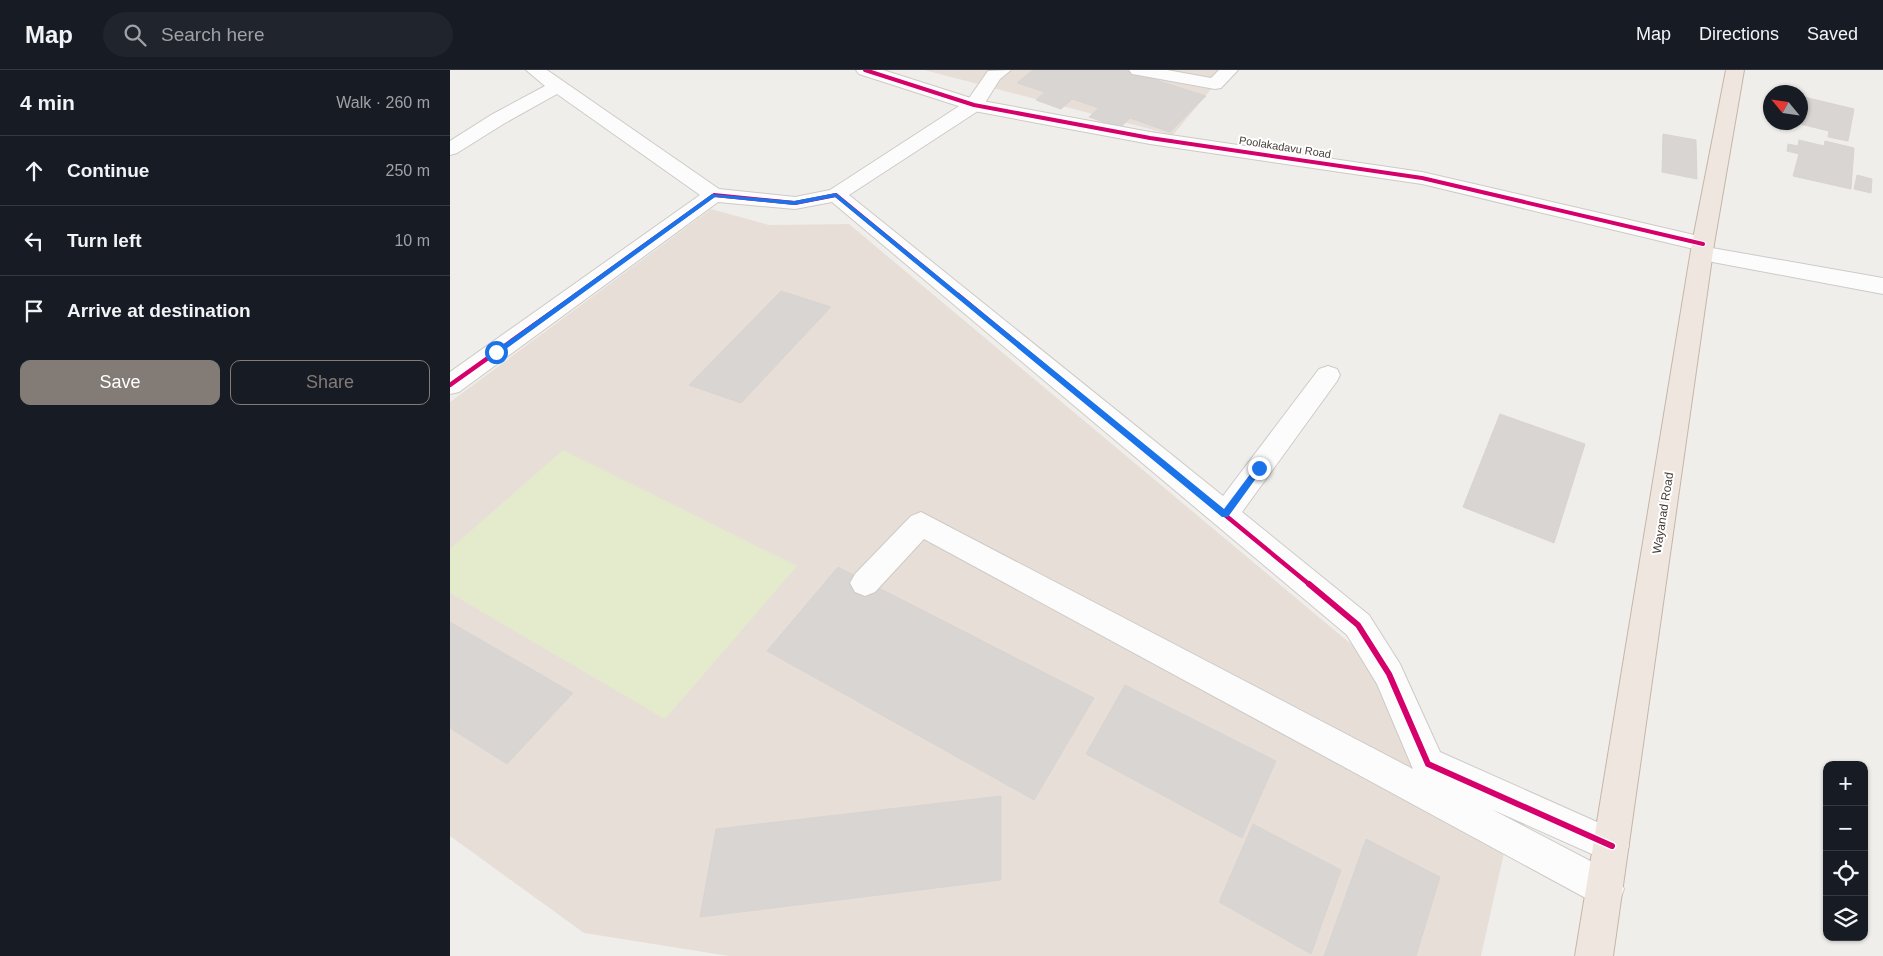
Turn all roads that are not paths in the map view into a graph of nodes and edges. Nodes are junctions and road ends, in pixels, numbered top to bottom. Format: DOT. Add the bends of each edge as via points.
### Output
graph roads {
  1 [pos="535,70"];
  2 [pos="865,70"];
  3 [pos="1002,70"];
  4 [pos="1138,70"];
  5 [pos="1229,70"];
  6 [pos="1735,70"];
  7 [pos="558,86"];
  8 [pos="974,106"];
  9 [pos="450,149"];
  10 [pos="836,195"];
  11 [pos="714,196"];
  12 [pos="1703,249"];
  13 [pos="1883,286"];
  14 [pos="1328,374"];
  15 [pos="450,385"];
  16 [pos="1225,514"];
  17 [pos="865,583"];
  18 [pos="1612,846"];
  19 [pos="1606,889"];
  20 [pos="1594,956"];
  1 -- 7 [label="street"];
  2 -- 8 [label="street, Poolakadavu Road"];
  3 -- 8 [label="street" via="994,75"];
  4 -- 5 [label="street" via="1215,84"];
  6 -- 12 [label="highway, Wayanad Road"];
  7 -- 9 [label="street"];
  7 -- 11 [label="street"];
  8 -- 10 [label="street"];
  8 -- 12 [label="street, Poolakadavu Road" via="1150,138 1422,178"];
  10 -- 11 [label="street" via="794,203"];
  10 -- 16 [label="street"];
  11 -- 15 [label="street"];
  12 -- 13 [label="street, Poolakadavu Road"];
  12 -- 18 [label="highway, Wayanad Road"];
  14 -- 16 [label="street"];
  16 -- 18 [label="street" via="1358,625 1389,674 1428,764"];
  17 -- 19 [label="street" via="922,524"];
  18 -- 19 [label="highway, Wayanad Road"];
  19 -- 20 [label="highway, Wayanad Road"];
}
